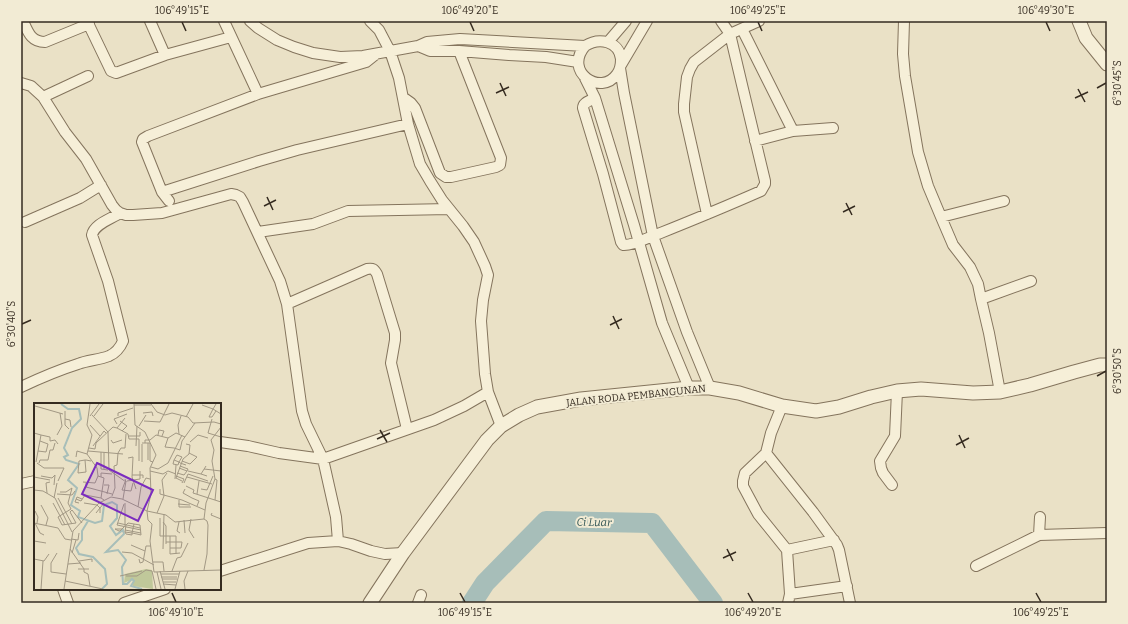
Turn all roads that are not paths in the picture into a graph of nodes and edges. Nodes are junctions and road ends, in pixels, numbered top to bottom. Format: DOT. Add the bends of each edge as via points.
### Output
graph roads {
  1 [pos="23,21"];
  2 [pos="150,21"];
  3 [pos="224,21"];
  4 [pos="250,21"];
  5 [pos="370,21"];
  6 [pos="626,21"];
  7 [pos="647,21"];
  8 [pos="721,21"];
  9 [pos="760,21"];
  10 [pos="904,21"];
  11 [pos="1079,21"];
  12 [pos="88,23"];
  13 [pos="742,29"];
  14 [pos="730,34"];
  15 [pos="230,37"];
  16 [pos="608,42"];
  17 [pos="547,44"];
  18 [pos="418,46"];
  19 [pos="585,46"];
  20 [pos="390,50"];
  21 [pos="459,51"];
  22 [pos="376,53"];
  23 [pos="165,55"];
  24 [pos="546,57"];
  25 [pos="578,62"];
  26 [pos="1107,64"];
  27 [pos="620,66"];
  28 [pos="88,76"];
  29 [pos="585,78"];
  30 [pos="21,83"];
  31 [pos="258,94"];
  32 [pos="43,97"];
  33 [pos="404,98"];
  34 [pos="595,98"];
  35 [pos="408,124"];
  36 [pos="833,128"];
  37 [pos="793,131"];
  38 [pos="756,141"];
  39 [pos="101,186"];
  40 [pos="162,192"];
  41 [pos="1004,201"];
  42 [pos="169,202"];
  43 [pos="449,209"];
  44 [pos="120,213"];
  45 [pos="708,214"];
  46 [pos="940,218"];
  47 [pos="25,222"];
  48 [pos="258,232"];
  49 [pos="653,236"];
  50 [pos="638,242"];
  51 [pos="1031,281"];
  52 [pos="981,300"];
  53 [pos="287,304"];
  54 [pos="1107,365"];
  55 [pos="21,387"];
  56 [pos="689,388"];
  57 [pos="710,388"];
  58 [pos="897,391"];
  59 [pos="488,392"];
  60 [pos="1000,392"];
  61 [pos="782,406"];
  62 [pos="501,426"];
  63 [pos="407,429"];
  64 [pos="221,442"];
  65 [pos="766,453"];
  66 [pos="323,460"];
  67 [pos="34,481"];
  68 [pos="21,484"];
  69 [pos="892,485"];
  70 [pos="1040,517"];
  71 [pos="1107,533"];
  72 [pos="1039,535"];
  73 [pos="834,540"];
  74 [pos="338,541"];
  75 [pos="787,550"];
  76 [pos="403,553"];
  77 [pos="976,566"];
  78 [pos="221,571"];
  79 [pos="847,586"];
  80 [pos="63,590"];
  81 [pos="163,590"];
  82 [pos="789,598"];
  83 [pos="142,600"];
  84 [pos="68,603"];
  85 [pos="124,603"];
  86 [pos="370,603"];
  87 [pos="850,603"];
  1 -- 12 [label="street" via="32,38 40,42"];
  2 -- 23 [label="street"];
  3 -- 15 [label="street"];
  4 -- 22 [label="street" via="277,40 313,53 340,57"];
  5 -- 20 [label="street" via="379,30"];
  6 -- 16 [label="street"];
  7 -- 27 [label="street"];
  8 -- 14 [label="street"];
  9 -- 13 [label="street"];
  10 -- 46 [label="street" via="905,76 918,152"];
  11 -- 26 [label="street" via="1086,38"];
  12 -- 23 [label="street" via="114,73"];
  13 -- 14 [label="street"];
  13 -- 37 [label="street"];
  14 -- 38 [label="street"];
  14 -- 45 [label="street" via="694,62 687,77 684,112"];
  15 -- 23 [label="street"];
  15 -- 31 [label="street"];
  16 -- 19 [label="street" via="596,41"];
  16 -- 27 [label="street" via="618,51"];
  17 -- 18 [label="street" via="460,39 427,42"];
  17 -- 19 [label="street"];
  17 -- 24 [label="street"];
  18 -- 20 [label="street"];
  18 -- 21 [label="street" via="430,51"];
  19 -- 25 [label="street"];
  20 -- 22 [label="street"];
  20 -- 33 [label="street"];
  21 -- 24 [label="street"];
  21 -- 33 [label="street" via="502,158 500,165 451,177 440,173 415,108"];
  22 -- 31 [label="street" via="366,62"];
  24 -- 25 [label="street"];
  25 -- 29 [label="street"];
  27 -- 29 [label="street" via="614,77 605,82 594,82"];
  27 -- 49 [label="street"];
  28 -- 32 [label="street"];
  29 -- 34 [label="street"];
  30 -- 32 [label="street" via="31,86"];
  31 -- 40 [label="street" via="143,139"];
  32 -- 39 [label="street" via="86,159"];
  33 -- 35 [label="street"];
  34 -- 50 [label="street"];
  34 -- 50 [label="street" via="585,103 583,108 621,242 626,246"];
  35 -- 40 [label="street" via="297,150"];
  35 -- 43 [label="street" via="420,164"];
  36 -- 37 [label="street"];
  37 -- 38 [label="street"];
  38 -- 45 [label="street" via="765,181 764,188"];
  39 -- 44 [label="street"];
  39 -- 47 [label="street"];
  40 -- 42 [label="street"];
  41 -- 46 [label="street"];
  43 -- 48 [label="street" via="348,211 312,224"];
  43 -- 59 [label="street" via="474,242 488,274 481,322"];
  44 -- 48 [label="street" via="133,216 162,213 226,195 236,195 243,202"];
  44 -- 55 [label="street" via="96,227 92,235 108,281 123,341 121,346 108,356 80,363"];
  45 -- 49 [label="street"];
  46 -- 52 [label="street" via="953,245 970,267 978,284"];
  48 -- 53 [label="street" via="280,281"];
  49 -- 50 [label="street"];
  49 -- 57 [label="street" via="686,332"];
  50 -- 56 [label="street" via="662,323"];
  51 -- 52 [label="street"];
  52 -- 60 [label="street"];
  53 -- 63 [label="street" via="367,269 375,270 395,333 391,363"];
  53 -- 66 [label="street" via="302,411"];
  54 -- 60 [label="street, JALAN RODA PEMBANGUNAN"];
  56 -- 57 [label="street, JALAN RODA PEMBANGUNAN"];
  56 -- 62 [label="street, JALAN RODA PEMBANGUNAN" via="581,399 537,407"];
  57 -- 61 [label="street, JALAN RODA PEMBANGUNAN" via="739,393"];
  58 -- 60 [label="street, JALAN RODA PEMBANGUNAN" via="921,389 972,393"];
  58 -- 61 [label="street, JALAN RODA PEMBANGUNAN" via="827,410"];
  58 -- 69 [label="street" via="895,436 880,461 880,468"];
  59 -- 62 [label="street"];
  59 -- 63 [label="street" via="434,420"];
  61 -- 65 [label="street"];
  62 -- 76 [label="street, JALAN RODA PEMBANGUNAN" via="487,440"];
  63 -- 66 [label="street"];
  64 -- 66 [label="street"];
  65 -- 73 [label="street"];
  65 -- 75 [label="street" via="745,473 743,486 758,514"];
  66 -- 74 [label="street" via="336,517"];
  67 -- 68 [label="street"];
  70 -- 72 [label="street"];
  71 -- 72 [label="street"];
  72 -- 77 [label="street"];
  73 -- 75 [label="street"];
  73 -- 79 [label="street" via="839,550"];
  74 -- 76 [label="street" via="385,554"];
  74 -- 78 [label="street" via="308,543"];
  75 -- 82 [label="street"];
  76 -- 86 [label="street, JALAN RODA PEMBANGUNAN"];
  79 -- 82 [label="street"];
  79 -- 87 [label="street"];
  80 -- 84 [label="street"];
  81 -- 83 [label="street"];
  83 -- 85 [label="street"];
}
